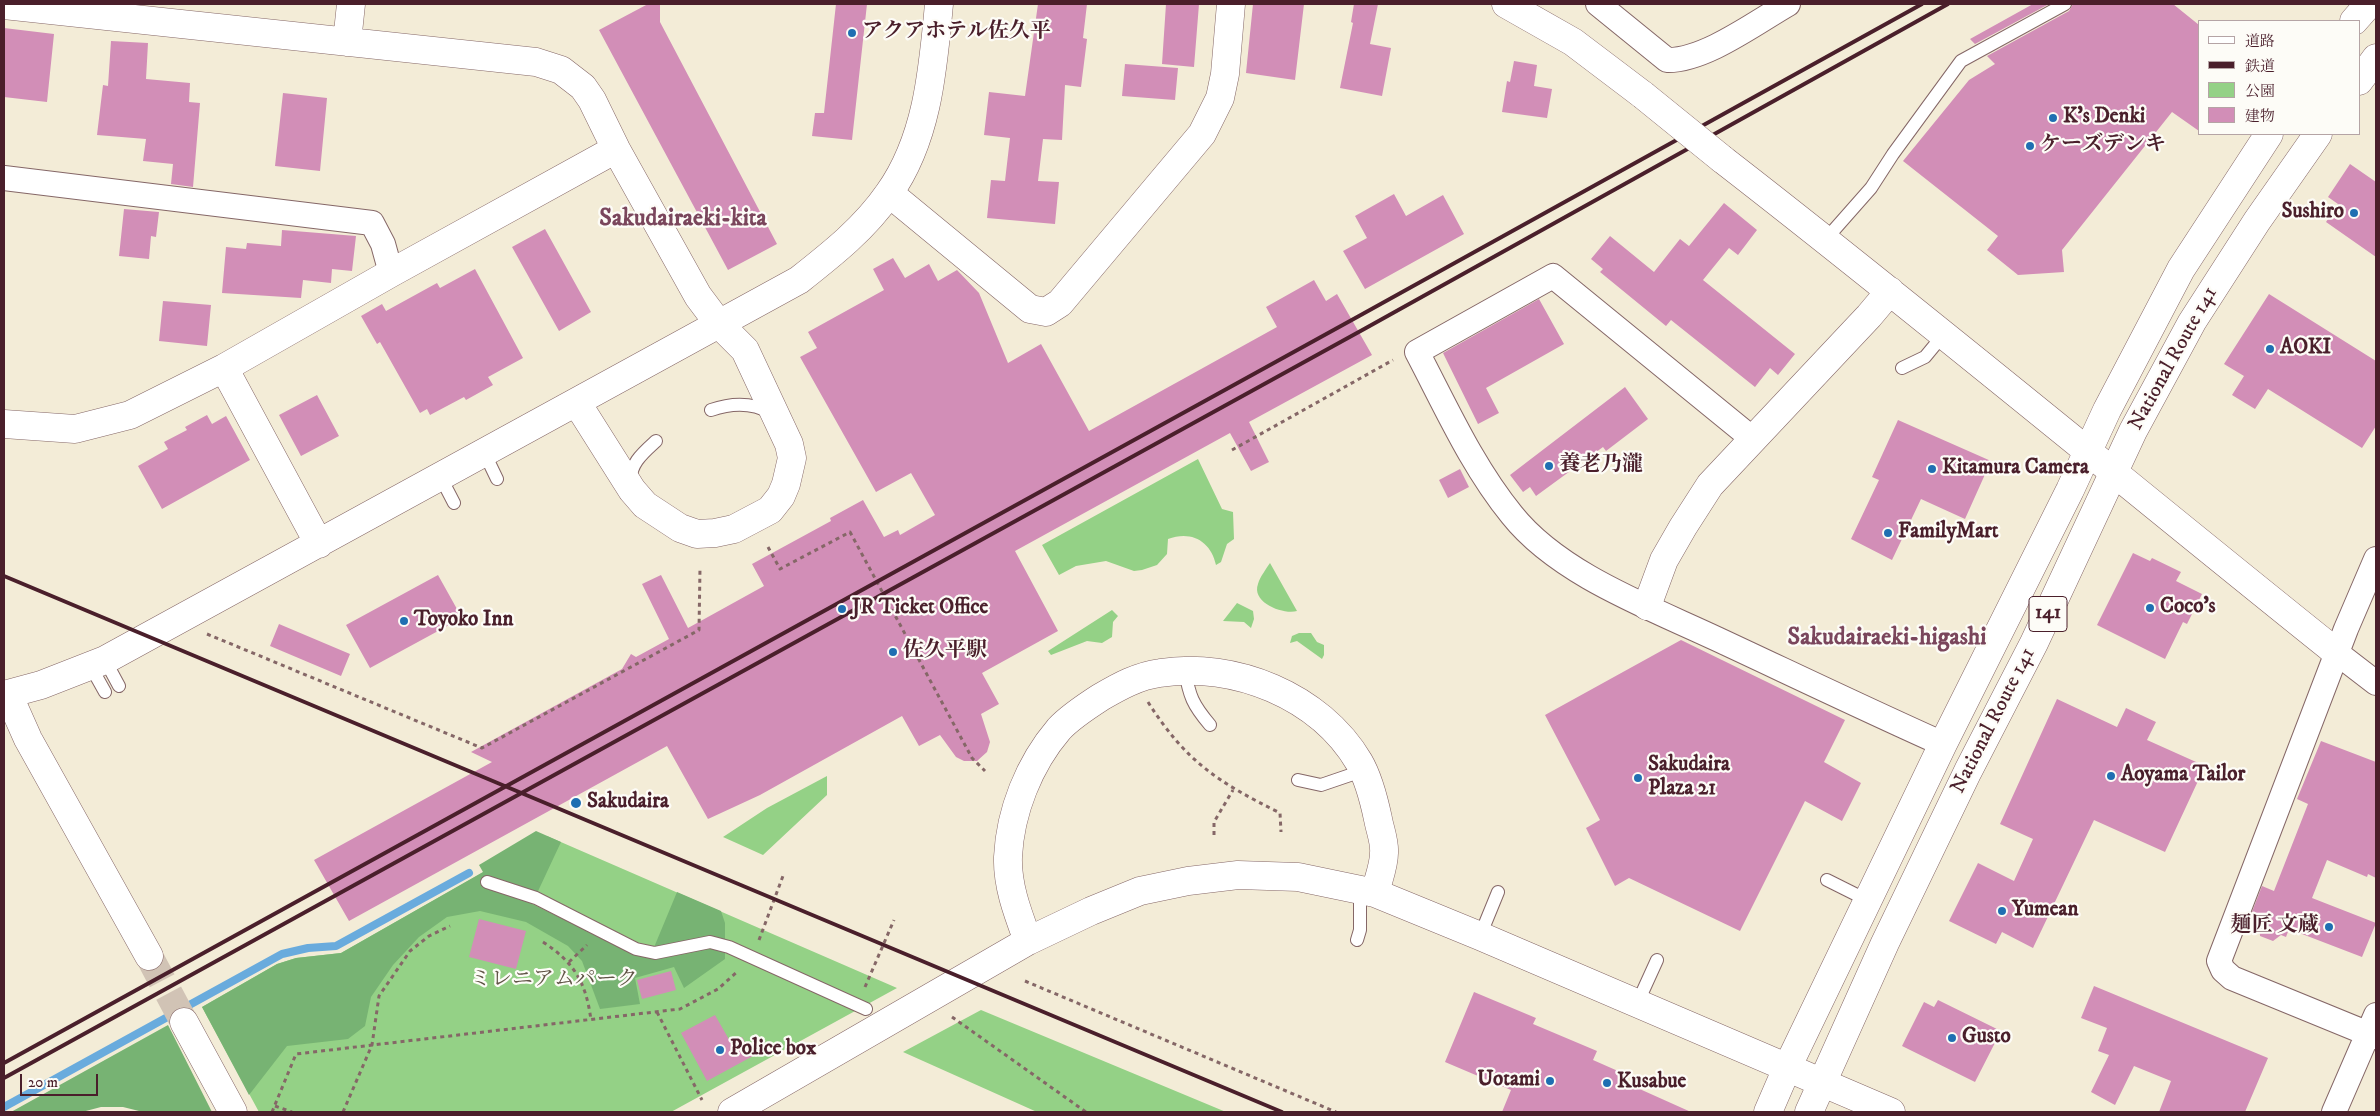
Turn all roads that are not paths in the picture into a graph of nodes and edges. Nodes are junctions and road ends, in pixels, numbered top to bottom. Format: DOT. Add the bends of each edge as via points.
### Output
graph roads {
  1 [pos="352,4"];
  2 [pos="939,4"];
  3 [pos="1231,4"];
  4 [pos="1506,4"];
  5 [pos="1598,4"];
  6 [pos="1788,4"];
  7 [pos="2065,4"];
  8 [pos="2369,4"];
  9 [pos="4,6"];
  10 [pos="2355,20"];
  11 [pos="347,42"];
  12 [pos="2376,58"];
  13 [pos="2360,80"];
  14 [pos="2268,135"];
  15 [pos="2317,135"];
  16 [pos="616,149"];
  17 [pos="4,178"];
  18 [pos="890,193"];
  19 [pos="1826,239"];
  20 [pos="392,273"];
  21 [pos="1890,291"];
  22 [pos="719,324"];
  23 [pos="1944,334"];
  24 [pos="224,368"];
  25 [pos="1902,368"];
  26 [pos="577,402"];
  27 [pos="711,410"];
  28 [pos="775,415"];
  29 [pos="4,424"];
  30 [pos="1754,440"];
  31 [pos="656,441"];
  32 [pos="2087,451"];
  33 [pos="484,452"];
  34 [pos="2114,473"];
  35 [pos="440,476"];
  36 [pos="497,479"];
  37 [pos="632,490"];
  38 [pos="454,503"];
  39 [pos="319,544"];
  40 [pos="2376,559"];
  41 [pos="1647,606"];
  42 [pos="2337,653"];
  43 [pos="98,663"];
  44 [pos="1185,670"];
  45 [pos="2376,683"];
  46 [pos="119,686"];
  47 [pos="105,692"];
  48 [pos="5,696"];
  49 [pos="1210,725"];
  50 [pos="1943,744"];
  51 [pos="1362,771"];
  52 [pos="1298,780"];
  53 [pos="1827,880"];
  54 [pos="487,882"];
  55 [pos="1368,891"];
  56 [pos="1498,892"];
  57 [pos="1868,902"];
  58 [pos="1480,936"];
  59 [pos="1356,940"];
  60 [pos="1028,942"];
  61 [pos="149,956"];
  62 [pos="1658,960"];
  63 [pos="1637,1004"];
  64 [pos="862,1008"];
  65 [pos="184,1022"];
  66 [pos="2374,1028"];
  67 [pos="1787,1068"];
  68 [pos="1822,1083"];
  69 [pos="233,1112"];
  70 [pos="732,1112"];
  71 [pos="1768,1112"];
  72 [pos="1809,1112"];
  73 [pos="1891,1112"];
  74 [pos="2334,1112"];
  1 -- 11 [label="main road"];
  2 -- 18 [label="main road" via="931,82 923,114 916,140"];
  3 -- 18 [label="main road" via="1220,98 1202,134 1060,303 1046,312 1030,309"];
  4 -- 19 [label="main road, bridge" via="1573,42"];
  5 -- 6 [label="street" via="1667,60 1679,60 1722,42"];
  7 -- 19 [label="lane" via="1962,61 1871,188"];
  8 -- 10 [label="main road"];
  9 -- 11 [label="main road"];
  11 -- 16 [label="main road" via="536,62 561,70 583,87"];
  12 -- 13 [label="main road"];
  14 -- 32 [label="main road, National Route 141 / 141" via="2180,269"];
  15 -- 34 [label="main road, National Route 141 / 141" via="2192,322"];
  16 -- 20 [label="main road"];
  16 -- 22 [label="main road" via="698,296"];
  17 -- 20 [label="street" via="372,223"];
  18 -- 22 [label="main road" via="862,226 799,280"];
  19 -- 21 [label="main road"];
  20 -- 24 [label="main road"];
  21 -- 23 [label="main road"];
  21 -- 30 [label="main road"];
  22 -- 26 [label="main road"];
  22 -- 28 [label="main road" via="745,350"];
  23 -- 25 [label="lane" via="1925,357"];
  23 -- 32 [label="main road"];
  24 -- 29 [label="main road" via="130,415 98,424 75,429"];
  24 -- 39 [label="main road"];
  26 -- 33 [label="main road"];
  26 -- 37 [label="main road"];
  27 -- 28 [label="lane" via="728,404 750,405"];
  28 -- 37 [label="main road" via="792,458 781,496 770,510 734,528 697,534 680,528 645,505"];
  30 -- 41 [label="main road" via="1710,485 1687,520 1664,560"];
  30 -- 41 [label="street" via="1553,276 1418,352 1478,467 1512,516 1548,550 1591,578"];
  31 -- 37 [label="lane" via="640,455 633,468"];
  32 -- 34 [label="main road"];
  32 -- 50 [label="main road, National Route 141 / 141"];
  33 -- 35 [label="main road"];
  33 -- 36 [label="lane"];
  34 -- 42 [label="main road"];
  34 -- 68 [label="main road, National Route 141 / 141" via="1885,943"];
  35 -- 38 [label="lane"];
  35 -- 39 [label="main road"];
  39 -- 43 [label="main road"];
  40 -- 42 [label="street"];
  41 -- 50 [label="street"];
  42 -- 45 [label="street"];
  42 -- 66 [label="street" via="2219,961 2232,978"];
  43 -- 46 [label="lane"];
  43 -- 47 [label="lane"];
  43 -- 48 [label="main road"];
  44 -- 49 [label="lane" via="1188,693 1195,708"];
  44 -- 51 [label="main road" via="1237,676 1288,694 1329,725 1359,762"];
  44 -- 60 [label="main road" via="1136,678 1112,690 1060,729 1039,756 1021,793 1008,858 1010,882"];
  48 -- 61 [label="main road"];
  50 -- 57 [label="main road, National Route 141 / 141"];
  51 -- 52 [label="lane" via="1321,785"];
  51 -- 55 [label="main road" via="1374,798 1384,852"];
  53 -- 57 [label="lane"];
  54 -- 64 [label="lane" via="536,898 636,949 655,953 710,942 729,947"];
  55 -- 58 [label="main road"];
  55 -- 59 [label="lane"];
  55 -- 60 [label="main road" via="1298,877 1238,875 1188,881 1140,891 1092,910"];
  56 -- 58 [label="lane"];
  57 -- 67 [label="main road, National Route 141 / 141"];
  58 -- 63 [label="main road"];
  60 -- 70 [label="main road"];
  62 -- 63 [label="lane"];
  63 -- 67 [label="main road"];
  65 -- 69 [label="main road"];
  66 -- 74 [label="street"];
  67 -- 68 [label="main road"];
  67 -- 71 [label="main road, National Route 141 / 141"];
  68 -- 72 [label="main road, National Route 141 / 141"];
  68 -- 73 [label="main road"];
}
